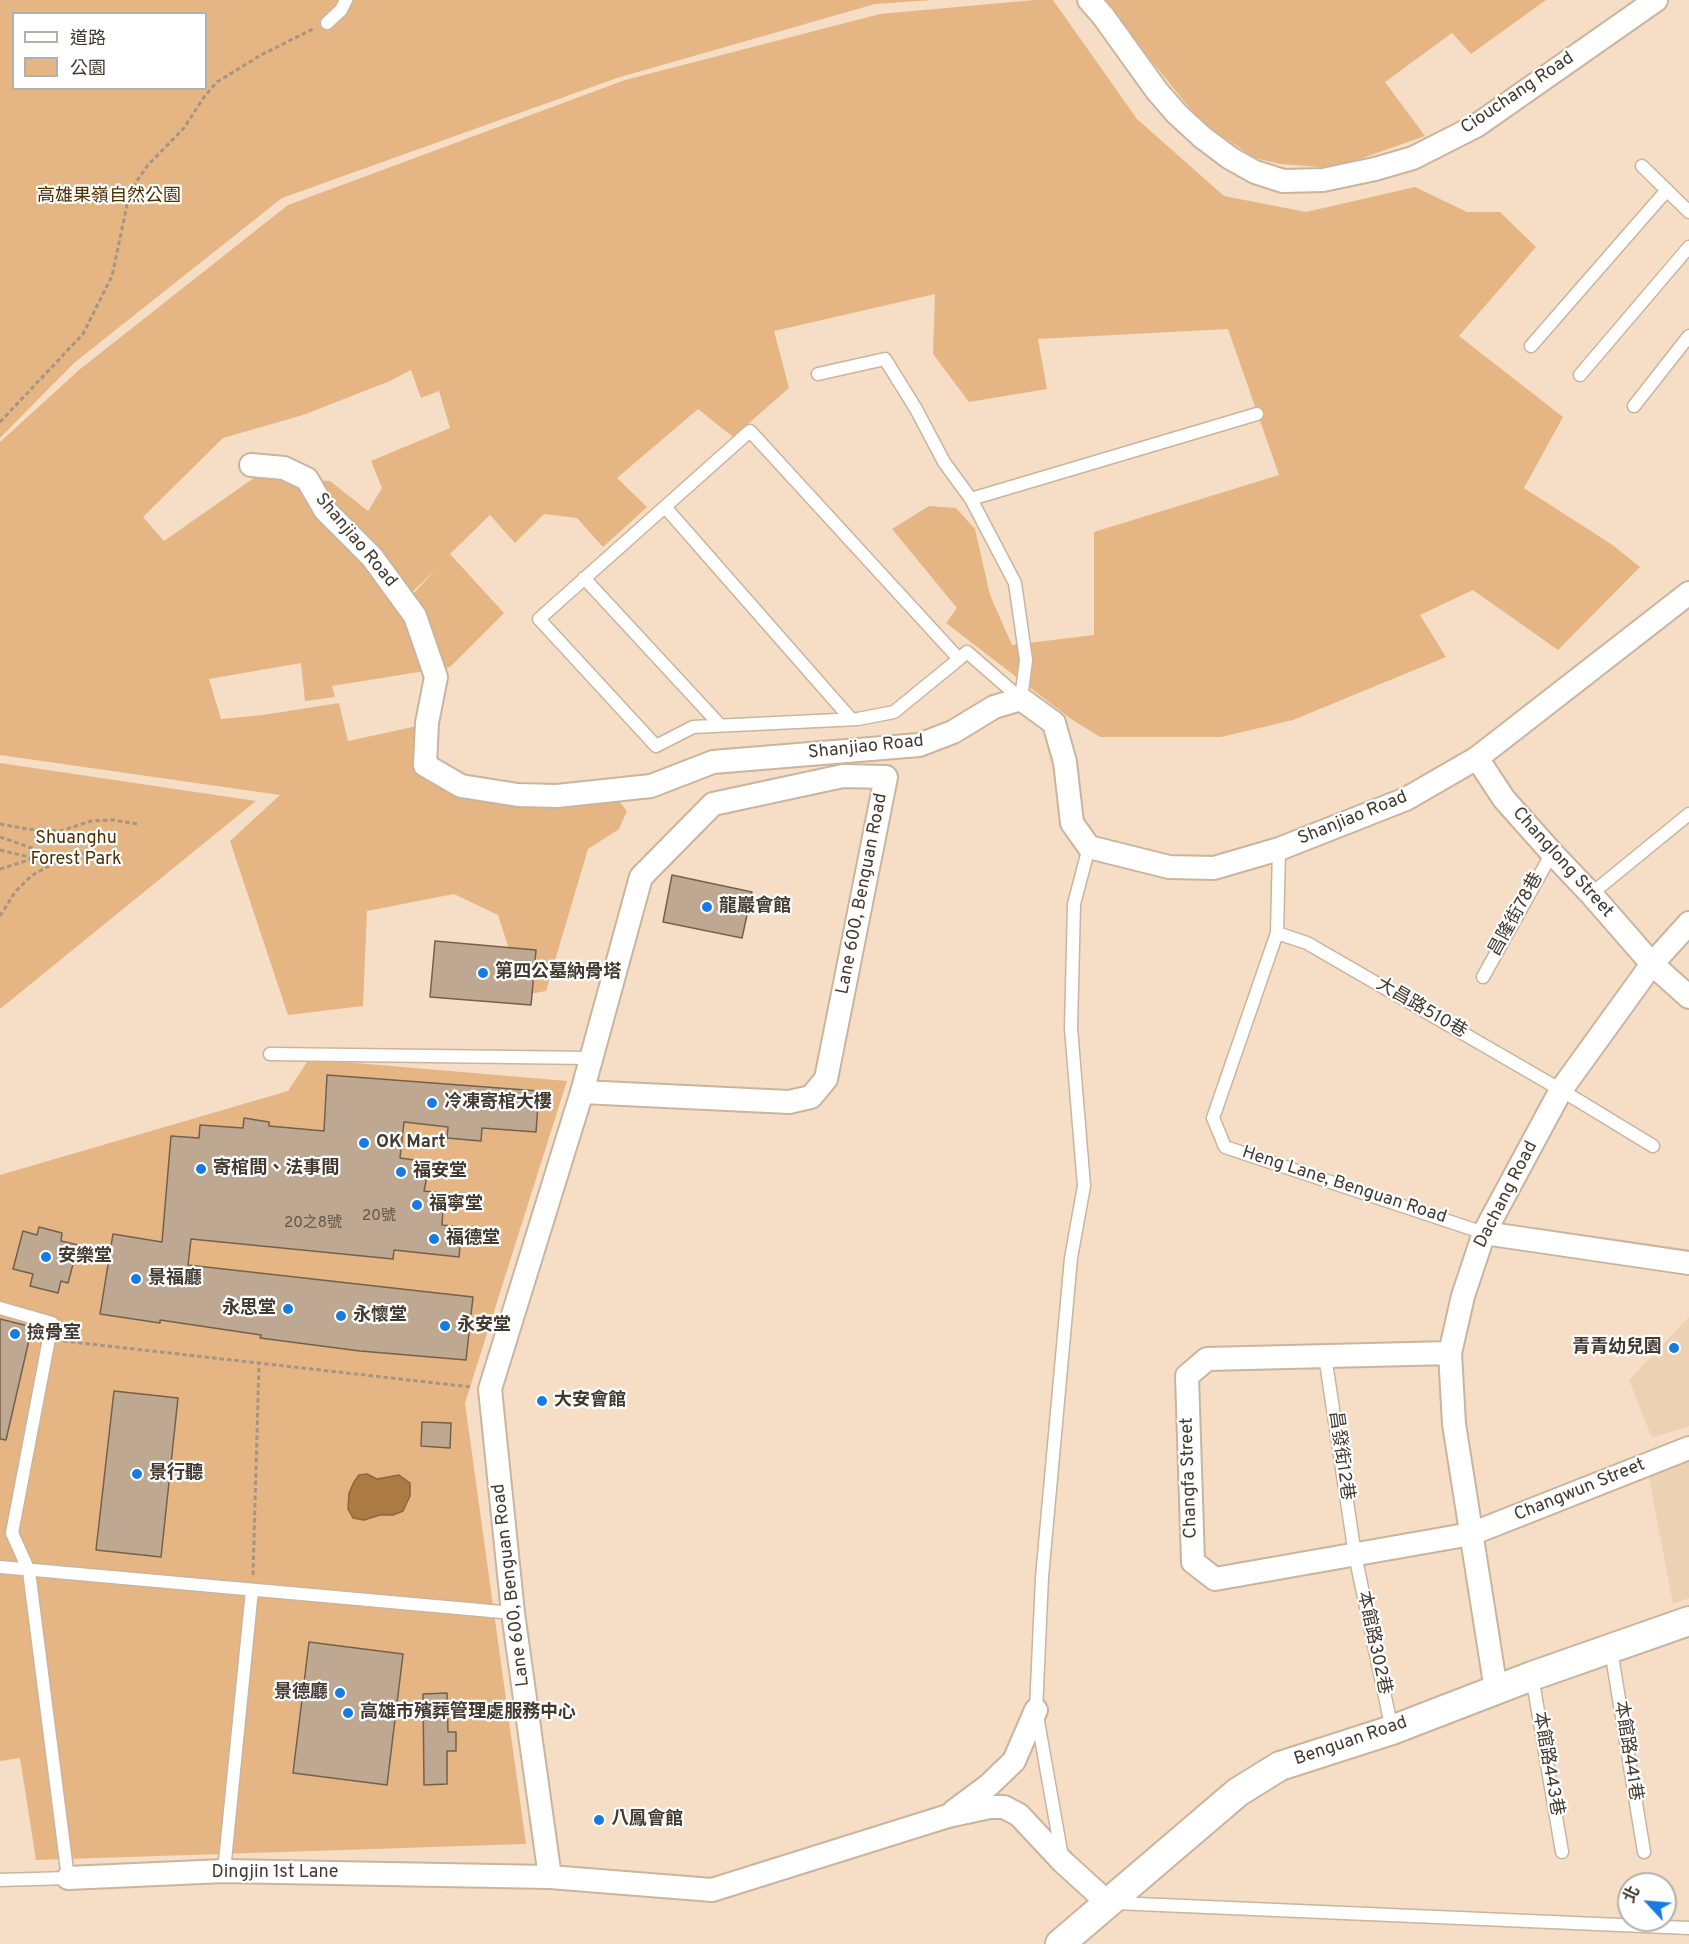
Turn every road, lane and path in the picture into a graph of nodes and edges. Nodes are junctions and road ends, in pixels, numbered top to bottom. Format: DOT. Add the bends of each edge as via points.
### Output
graph roads {
  1 [pos="346,0"];
  2 [pos="1089,0"];
  3 [pos="1656,0"];
  4 [pos="327,23"];
  5 [pos="1642,166"];
  6 [pos="1666,190"];
  7 [pos="1689,212"];
  8 [pos="1689,247"];
  9 [pos="1689,336"];
  10 [pos="1531,346"];
  11 [pos="818,374"];
  12 [pos="1580,375"];
  13 [pos="1635,406"];
  14 [pos="1257,414"];
  15 [pos="0,422"];
  16 [pos="251,465"];
  17 [pos="971,499"];
  18 [pos="665,507"];
  19 [pos="584,578"];
  20 [pos="1689,593"];
  21 [pos="959,659"];
  22 [pos="1021,699"];
  23 [pos="851,719"];
  24 [pos="720,725"];
  25 [pos="1477,758"];
  26 [pos="1689,814"];
  27 [pos="0,824"];
  28 [pos="138,824"];
  29 [pos="0,837"];
  30 [pos="1089,847"];
  31 [pos="1279,849"];
  32 [pos="0,850"];
  33 [pos="83,853"];
  34 [pos="1552,853"];
  35 [pos="52,855"];
  36 [pos="75,855"];
  37 [pos="35,858"];
  38 [pos="0,869"];
  39 [pos="1591,894"];
  40 [pos="0,916"];
  41 [pos="1689,923"];
  42 [pos="1277,933"];
  43 [pos="1652,963"];
  44 [pos="1483,977"];
  45 [pos="1689,997"];
  46 [pos="270,1054"];
  47 [pos="591,1058"];
  48 [pos="1562,1090"];
  49 [pos="582,1092"];
  50 [pos="1653,1146"];
  51 [pos="1484,1233"];
  52 [pos="1689,1263"];
  53 [pos="0,1308"];
  54 [pos="49,1340"];
  55 [pos="1450,1353"];
  56 [pos="1325,1356"];
  57 [pos="259,1364"];
  58 [pos="490,1389"];
  59 [pos="1689,1448"];
  60 [pos="1471,1534"];
  61 [pos="1355,1555"];
  62 [pos="0,1567"];
  63 [pos="29,1571"];
  64 [pos="252,1590"];
  65 [pos="513,1613"];
  66 [pos="1689,1621"];
  67 [pos="1611,1650"];
  68 [pos="1532,1676"];
  69 [pos="1496,1690"];
  70 [pos="1036,1710"];
  71 [pos="1392,1730"];
  72 [pos="948,1816"];
  73 [pos="1562,1852"];
  74 [pos="1644,1852"];
  75 [pos="1063,1862"];
  76 [pos="224,1871"];
  77 [pos="550,1877"];
  78 [pos="68,1878"];
  79 [pos="0,1880"];
  80 [pos="1108,1903"];
  81 [pos="1689,1928"];
  82 [pos="1060,1944"];
  1 -- 4 [label="lane"];
  2 -- 3 [label="street, Ciouchang Road" via="1177,114 1230,158 1283,181 1323,180 1413,158 1476,126"];
  4 -- 15 [label="path" via="218,81 184,128 148,165 130,191 112,276 83,334"];
  5 -- 6 [label="lane"];
  6 -- 7 [label="lane"];
  6 -- 10 [label="lane"];
  8 -- 12 [label="lane"];
  9 -- 13 [label="lane"];
  11 -- 17 [label="lane" via="885,359 944,462"];
  14 -- 17 [label="lane"];
  16 -- 22 [label="street, Shanjiao Road" via="284,468 307,479 325,510 372,557 415,616 436,677 427,723 425,765 461,786 518,795 557,796 651,786 713,762 920,745 953,732 994,707"];
  17 -- 22 [label="lane" via="1015,584 1026,660"];
  18 -- 19 [label="lane"];
  18 -- 21 [label="lane" via="750,431"];
  18 -- 23 [label="lane"];
  19 -- 24 [label="lane"];
  19 -- 24 [label="lane" via="539,619 656,746 693,727"];
  20 -- 25 [label="street, Shanjiao Road"];
  21 -- 22 [label="lane" via="967,652"];
  21 -- 23 [label="lane" via="894,712"];
  22 -- 30 [label="street" via="1054,723 1065,762 1072,823"];
  23 -- 24 [label="lane"];
  25 -- 31 [label="street, Shanjiao Road" via="1406,799"];
  25 -- 34 [label="street, Changlong Street" via="1504,799"];
  26 -- 39 [label="lane"];
  27 -- 28 [label="path" via="61,831 91,821"];
  29 -- 35 [label="path"];
  30 -- 31 [label="street, Shanjiao Road" via="1180,868 1214,868"];
  30 -- 70 [label="lane" via="1074,904 1072,1006 1084,1186 1071,1258 1042,1577"];
  31 -- 42 [label="lane, Heng Lane, Benguan Road"];
  32 -- 37 [label="path"];
  33 -- 36 [label="path"];
  34 -- 39 [label="street, Changlong Street"];
  34 -- 44 [label="lane, 昌隆街78巷"];
  35 -- 36 [label="path"];
  35 -- 37 [label="path"];
  36 -- 40 [label="path" via="31,876"];
  37 -- 38 [label="path"];
  39 -- 43 [label="street, Changlong Street"];
  41 -- 43 [label="street, Dachang Road"];
  42 -- 48 [label="lane, 大昌路510巷" via="1307,943"];
  42 -- 51 [label="lane, Heng Lane, Benguan Road" via="1213,1118 1225,1147"];
  43 -- 45 [label="street, Changlong Street"];
  43 -- 48 [label="street, Dachang Road"];
  46 -- 47 [label="lane"];
  47 -- 49 [label="street, Lane 600, Benguan Road"];
  47 -- 49 [label="street, Lane 600, Benguan Road" via="640,877 712,804 843,776 886,777 826,1079 811,1097 789,1102"];
  48 -- 50 [label="lane, 大昌路510巷"];
  48 -- 51 [label="street, Dachang Road"];
  49 -- 58 [label="street, Lane 600, Benguan Road"];
  51 -- 52 [label="street"];
  51 -- 55 [label="street, Dachang Road" via="1463,1296"];
  53 -- 54 [label="lane" via="52,1323"];
  54 -- 57 [label="path"];
  54 -- 63 [label="lane" via="12,1533"];
  55 -- 56 [label="street, Changfa Street"];
  55 -- 60 [label="street, Dachang Road" via="1454,1424"];
  56 -- 61 [label="lane, 昌發街12巷"];
  56 -- 61 [label="street, Changfa Street" via="1207,1359 1187,1376 1193,1562 1215,1579"];
  57 -- 58 [label="path"];
  57 -- 64 [label="path"];
  58 -- 65 [label="street, Lane 600, Benguan Road"];
  59 -- 60 [label="street, Changwun Street"];
  60 -- 61 [label="street, Changfa Street"];
  60 -- 69 [label="street, Dachang Road"];
  61 -- 71 [label="lane, 本館路302巷"];
  62 -- 63 [label="lane"];
  63 -- 64 [label="lane"];
  63 -- 78 [label="lane"];
  64 -- 65 [label="lane"];
  64 -- 76 [label="lane"];
  65 -- 77 [label="street, Lane 600, Benguan Road"];
  66 -- 67 [label="street, Benguan Road"];
  67 -- 68 [label="street, Benguan Road"];
  67 -- 74 [label="lane, 本館路441巷"];
  68 -- 69 [label="street, Benguan Road"];
  68 -- 73 [label="lane, 本館路443巷"];
  69 -- 71 [label="street, Benguan Road"];
  70 -- 72 [label="street" via="1014,1761"];
  70 -- 75 [label="lane"];
  71 -- 80 [label="street, Benguan Road" via="1280,1766 1238,1792"];
  72 -- 75 [label="street" via="1004,1807 1019,1815"];
  72 -- 77 [label="street" via="712,1890"];
  75 -- 80 [label="street"];
  76 -- 77 [label="street, Dingjin 1st Lane"];
  76 -- 78 [label="street, Dingjin 1st Lane"];
  78 -- 79 [label="lane, Dingjin 1st Lane"];
  80 -- 81 [label="lane"];
  80 -- 82 [label="street, Benguan Road"];
}
